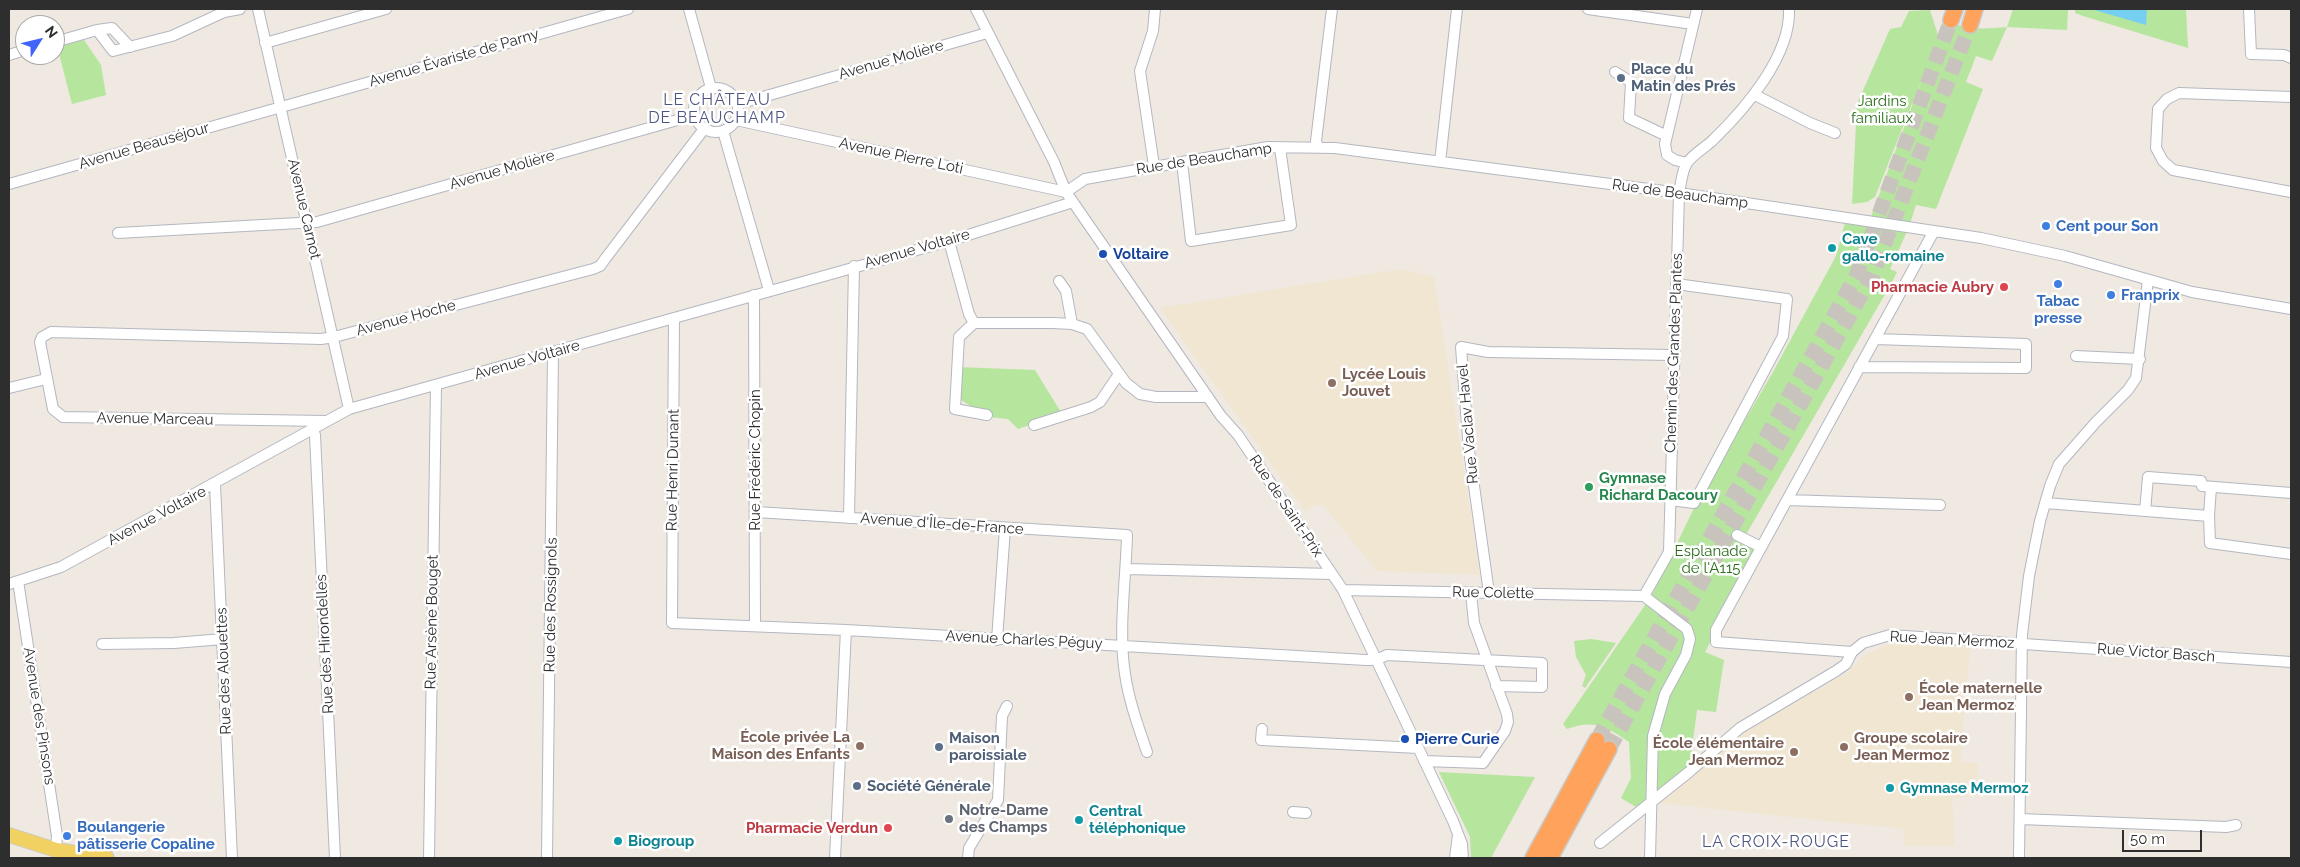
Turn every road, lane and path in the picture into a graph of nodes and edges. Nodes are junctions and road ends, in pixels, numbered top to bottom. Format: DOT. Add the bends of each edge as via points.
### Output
graph roads {
  1 [pos="240,9"];
  2 [pos="258,9"];
  3 [pos="386,9"];
  4 [pos="628,9"];
  5 [pos="689,9"];
  6 [pos="976,9"];
  7 [pos="1155,9"];
  8 [pos="1332,9"];
  9 [pos="1457,9"];
  10 [pos="1588,9"];
  11 [pos="1696,9"];
  12 [pos="1789,9"];
  13 [pos="1975,9"];
  14 [pos="2249,9"];
  15 [pos="1693,24"];
  16 [pos="1970,25"];
  17 [pos="97,30"];
  18 [pos="987,33"];
  19 [pos="65,39"];
  20 [pos="265,43"];
  21 [pos="130,47"];
  22 [pos="2291,58"];
  23 [pos="1615,72"];
  24 [pos="711,88"];
  25 [pos="1755,95"];
  26 [pos="2291,96"];
  27 [pos="738,104"];
  28 [pos="280,107"];
  29 [pos="694,115"];
  30 [pos="736,120"];
  31 [pos="704,128"];
  32 [pos="724,131"];
  33 [pos="1835,133"];
  34 [pos="1667,136"];
  35 [pos="1318,147"];
  36 [pos="1280,148"];
  37 [pos="1182,162"];
  38 [pos="1440,162"];
  39 [pos="1686,163"];
  40 [pos="1154,166"];
  41 [pos="9,184"];
  42 [pos="1066,192"];
  43 [pos="2291,192"];
  44 [pos="1679,193"];
  45 [pos="1073,202"];
  46 [pos="308,223"];
  47 [pos="1934,231"];
  48 [pos="118,233"];
  49 [pos="948,241"];
  50 [pos="854,266"];
  51 [pos="2148,280"];
  52 [pos="1059,281"];
  53 [pos="1676,284"];
  54 [pos="769,290"];
  55 [pos="754,295"];
  56 [pos="2291,310"];
  57 [pos="674,318"];
  58 [pos="974,323"];
  59 [pos="1072,324"];
  60 [pos="334,337"];
  61 [pos="1875,339"];
  62 [pos="40,342"];
  63 [pos="553,353"];
  64 [pos="1673,355"];
  65 [pos="2076,356"];
  66 [pos="2140,359"];
  67 [pos="1859,367"];
  68 [pos="1119,374"];
  69 [pos="46,379"];
  70 [pos="436,386"];
  71 [pos="9,388"];
  72 [pos="1208,397"];
  73 [pos="349,409"];
  74 [pos="987,415"];
  75 [pos="328,421"];
  76 [pos="1034,424"];
  77 [pos="313,430"];
  78 [pos="216,484"];
  79 [pos="2211,487"];
  80 [pos="2291,492"];
  81 [pos="1670,500"];
  82 [pos="1787,500"];
  83 [pos="2045,503"];
  84 [pos="1940,506"];
  85 [pos="2145,511"];
  86 [pos="756,512"];
  87 [pos="2209,516"];
  88 [pos="849,518"];
  89 [pos="1005,528"];
  90 [pos="1737,535"];
  91 [pos="1761,547"];
  92 [pos="2291,554"];
  93 [pos="1126,569"];
  94 [pos="1332,574"];
  95 [pos="13,583"];
  96 [pos="1342,590"];
  97 [pos="1471,593"];
  98 [pos="1489,593"];
  99 [pos="1644,596"];
  100 [pos="672,623"];
  101 [pos="755,626"];
  102 [pos="846,630"];
  103 [pos="223,639"];
  104 [pos="997,640"];
  105 [pos="102,644"];
  106 [pos="2022,644"];
  107 [pos="1123,645"];
  108 [pos="1852,652"];
  109 [pos="1376,660"];
  110 [pos="1487,660"];
  111 [pos="2291,662"];
  112 [pos="1496,686"];
  113 [pos="1007,706"];
  114 [pos="1262,729"];
  115 [pos="1418,748"];
  116 [pos="1147,752"];
  117 [pos="1424,761"];
  118 [pos="1651,802"];
  119 [pos="1293,812"];
  120 [pos="1306,814"];
  121 [pos="2020,819"];
  122 [pos="2236,825"];
  123 [pos="1458,834"];
  124 [pos="9,836"];
  125 [pos="1600,843"];
  126 [pos="62,854"];
  127 [pos="107,858"];
  128 [pos="232,858"];
  129 [pos="335,858"];
  130 [pos="429,858"];
  131 [pos="547,858"];
  132 [pos="835,858"];
  133 [pos="968,858"];
  134 [pos="1455,858"];
  135 [pos="1463,858"];
  136 [pos="1533,858"];
  137 [pos="1550,858"];
  138 [pos="1650,858"];
  139 [pos="2019,858"];
  1 -- 21 [label="street" via="224,12 172,36"];
  2 -- 20 [label="street, Avenue Carnot"];
  3 -- 20 [label="street"];
  4 -- 28 [label="street, Avenue Évariste de Parny"];
  5 -- 24 [label="street"];
  6 -- 18 [label="street, Rue de Saint-Prix"];
  7 -- 40 [label="street" via="1153,31 1140,70"];
  8 -- 35 [label="street" via="1316,141"];
  9 -- 38 [label="street"];
  10 -- 15 [label="street"];
  11 -- 15 [label="street"];
  12 -- 25 [label="street" via="1786,33"];
  13 -- 16 [label="highway"];
  14 -- 22 [label="street" via="2250,54"];
  15 -- 34 [label="street"];
  17 -- 19 [label="street"];
  17 -- 21 [label="street" via="112,28"];
  17 -- 21 [label="street" via="113,51"];
  18 -- 27 [label="street, Avenue Molière"];
  18 -- 42 [label="street, Rue de Saint-Prix" via="1054,162"];
  20 -- 28 [label="street, Avenue Carnot"];
  23 -- 34 [label="street" via="1632,82 1629,118"];
  24 -- 27 [label="street" via="730,92"];
  24 -- 29 [label="street" via="699,95"];
  25 -- 33 [label="street"];
  25 -- 39 [label="street" via="1713,140"];
  26 -- 43 [label="street" via="2178,93 2167,99 2158,110 2156,148 2172,170"];
  27 -- 30 [label="street"];
  28 -- 41 [label="street, Avenue Beauséjour"];
  28 -- 46 [label="street, Avenue Carnot"];
  29 -- 31 [label="street"];
  29 -- 46 [label="street, Avenue Molière"];
  30 -- 32 [label="street"];
  30 -- 42 [label="street, Avenue Pierre Loti"];
  31 -- 32 [label="street"];
  31 -- 60 [label="street, Avenue Hoche" via="600,266"];
  32 -- 54 [label="street"];
  34 -- 39 [label="street" via="1667,155"];
  35 -- 36 [label="street, Rue de Beauchamp"];
  35 -- 38 [label="street, Rue de Beauchamp"];
  36 -- 37 [label="street, Rue de Beauchamp" via="1268,147"];
  36 -- 37 [label="street" via="1291,225 1191,242"];
  37 -- 40 [label="street, Rue de Beauchamp"];
  38 -- 44 [label="street, Rue de Beauchamp"];
  39 -- 44 [label="street, Chemin des Grandes Plantes"];
  40 -- 42 [label="street, Rue de Beauchamp" via="1085,179"];
  42 -- 45 [label="street, Rue de Saint-Prix"];
  44 -- 47 [label="street, Rue de Beauchamp"];
  44 -- 53 [label="street, Chemin des Grandes Plantes"];
  45 -- 49 [label="street, Avenue Voltaire"];
  45 -- 72 [label="street, Rue de Saint-Prix"];
  46 -- 48 [label="street, Avenue Molière"];
  46 -- 60 [label="street, Avenue Carnot"];
  47 -- 51 [label="street, Rue de Beauchamp" via="2030,247"];
  47 -- 61 [label="street"];
  49 -- 50 [label="street, Avenue Voltaire"];
  49 -- 58 [label="street"];
  50 -- 54 [label="street, Avenue Voltaire"];
  50 -- 88 [label="street"];
  51 -- 56 [label="street, Rue de Beauchamp" via="2211,296"];
  51 -- 66 [label="street"];
  52 -- 59 [label="street" via="1066,291"];
  53 -- 64 [label="street, Chemin des Grandes Plantes"];
  53 -- 81 [label="street" via="1787,299 1783,336 1694,503"];
  54 -- 55 [label="street, Avenue Voltaire"];
  55 -- 57 [label="street, Avenue Voltaire"];
  55 -- 86 [label="street, Rue Frédéric Chopin"];
  57 -- 63 [label="street, Avenue Voltaire"];
  57 -- 100 [label="street, Rue Henri Dunant"];
  58 -- 59 [label="street"];
  58 -- 74 [label="street" via="959,337 955,409"];
  59 -- 68 [label="street" via="1087,329"];
  60 -- 62 [label="street, Avenue Hoche" via="51,332"];
  60 -- 73 [label="street, Avenue Carnot"];
  61 -- 67 [label="street"];
  61 -- 67 [label="street" via="2026,344 2026,368"];
  62 -- 69 [label="street, Avenue Marceau"];
  63 -- 70 [label="street, Avenue Voltaire"];
  63 -- 131 [label="street, Rue des Rossignols"];
  64 -- 81 [label="street, Chemin des Grandes Plantes"];
  64 -- 98 [label="street, Rue Vaclav Havel" via="1488,352 1461,347 1469,450"];
  65 -- 66 [label="street"];
  66 -- 83 [label="street" via="2133,383 2059,464"];
  67 -- 82 [label="street"];
  68 -- 72 [label="street" via="1140,394"];
  68 -- 76 [label="street" via="1100,402"];
  69 -- 71 [label="street"];
  69 -- 75 [label="street, Avenue Marceau" via="53,409 63,417"];
  70 -- 73 [label="street, Avenue Voltaire"];
  70 -- 130 [label="street, Rue Arsène Bouget"];
  72 -- 94 [label="street, Rue de Saint-Prix" via="1238,435"];
  73 -- 75 [label="street, Avenue Voltaire"];
  75 -- 77 [label="street, Avenue Voltaire"];
  77 -- 78 [label="street, Avenue Voltaire"];
  77 -- 129 [label="street, Rue des Hirondelles"];
  78 -- 95 [label="street, Avenue Voltaire" via="61,567"];
  78 -- 103 [label="street, Rue des Alouettes"];
  79 -- 80 [label="street"];
  79 -- 85 [label="street" via="2202,486 2201,481 2148,477"];
  79 -- 87 [label="street"];
  81 -- 99 [label="street, Chemin des Grandes Plantes" via="1669,552"];
  82 -- 84 [label="street"];
  82 -- 91 [label="street"];
  83 -- 85 [label="street"];
  83 -- 106 [label="street" via="2029,576"];
  85 -- 87 [label="street"];
  86 -- 88 [label="street, Avenue d'Île-de-France"];
  86 -- 101 [label="street, Rue Frédéric Chopin"];
  87 -- 92 [label="street" via="2210,543"];
  88 -- 89 [label="street, Avenue d'Île-de-France"];
  89 -- 93 [label="street, Avenue d'Île-de-France" via="1128,535"];
  89 -- 104 [label="street"];
  90 -- 91 [label="street"];
  91 -- 108 [label="street" via="1716,630 1716,642"];
  93 -- 94 [label="street"];
  93 -- 107 [label="street"];
  94 -- 96 [label="street, Rue de Saint-Prix"];
  95 -- 126 [label="street, Avenue des Pinsons"];
  96 -- 97 [label="street, Rue Colette"];
  96 -- 109 [label="street, Rue de Saint-Prix"];
  97 -- 98 [label="street, Rue Colette"];
  97 -- 110 [label="street" via="1474,623"];
  98 -- 99 [label="street, Rue Colette"];
  99 -- 118 [label="street" via="1687,629 1690,639 1686,655 1665,694 1653,736"];
  100 -- 101 [label="street, Avenue Charles Péguy"];
  101 -- 102 [label="street, Avenue Charles Péguy"];
  102 -- 104 [label="street, Avenue Charles Péguy"];
  102 -- 132 [label="street"];
  103 -- 105 [label="street"];
  103 -- 128 [label="street, Rue des Alouettes"];
  104 -- 107 [label="street, Avenue Charles Péguy"];
  106 -- 108 [label="street, Rue Jean Mermoz" via="1890,635 1863,643"];
  106 -- 111 [label="street, Rue Victor Basch"];
  106 -- 121 [label="street"];
  107 -- 109 [label="street, Avenue Charles Péguy"];
  107 -- 116 [label="street" via="1132,706"];
  108 -- 118 [label="street, Rue Jean Mermoz" via="1846,664 1836,672 1740,728"];
  109 -- 110 [label="street, Avenue Charles Péguy" via="1387,655"];
  109 -- 115 [label="street, Rue de Saint-Prix"];
  110 -- 112 [label="street"];
  110 -- 112 [label="street, Avenue Charles Péguy" via="1542,663 1542,687"];
  112 -- 117 [label="street" via="1508,722 1483,763"];
  113 -- 133 [label="street" via="1002,716 998,800 969,848"];
  114 -- 115 [label="street" via="1261,740"];
  115 -- 117 [label="street, Rue de Saint-Prix"];
  117 -- 123 [label="street, Rue de Saint-Prix"];
  118 -- 125 [label="street, Rue Jean Mermoz"];
  118 -- 138 [label="street"];
  119 -- 120 [label="street"];
  121 -- 122 [label="street"];
  121 -- 139 [label="street"];
  123 -- 134 [label="street"];
  123 -- 135 [label="street, Rue de Saint-Prix"];
  124 -- 126 [label="main road"];
  126 -- 127 [label="main road"];
  136 -- 137 [label="highway" via="1603,744"];
}
